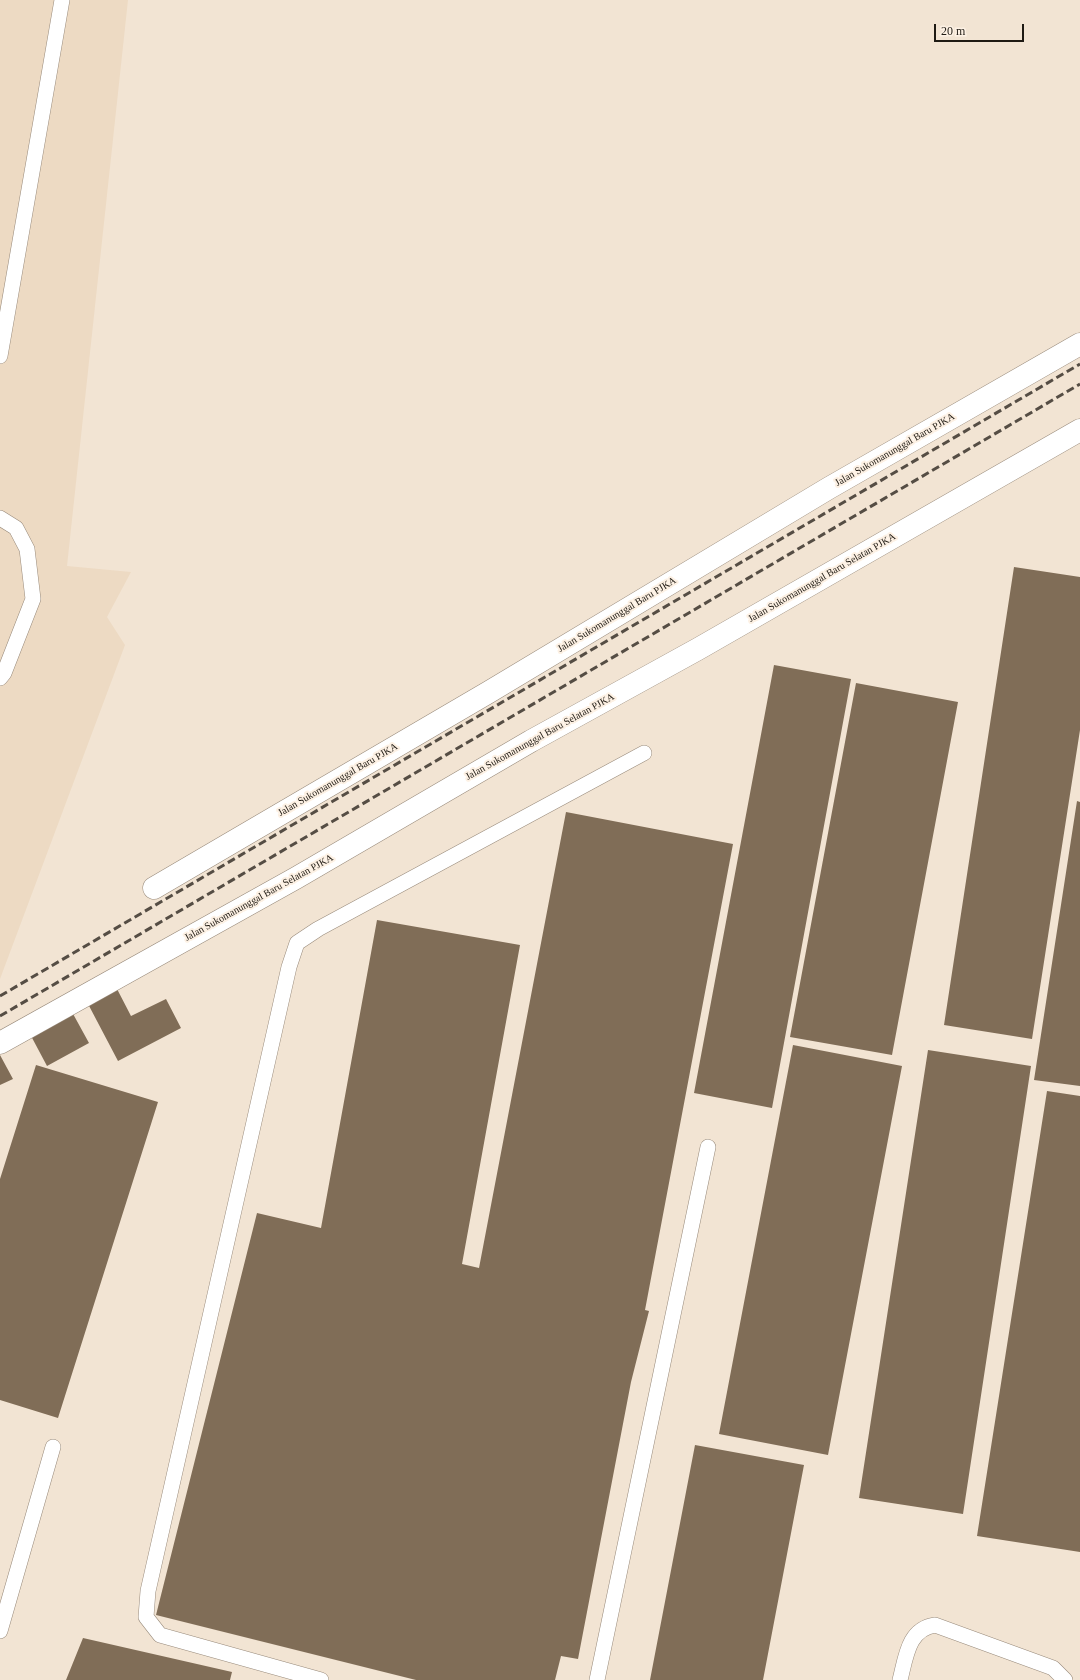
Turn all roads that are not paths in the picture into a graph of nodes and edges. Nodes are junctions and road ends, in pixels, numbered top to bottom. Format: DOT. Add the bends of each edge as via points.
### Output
graph roads {
  1 [pos="62,0"];
  2 [pos="1080,344"];
  3 [pos="0,356"];
  4 [pos="1080,430"];
  5 [pos="0,518"];
  6 [pos="0,678"];
  7 [pos="644,753"];
  8 [pos="154,888"];
  9 [pos="0,1043"];
  10 [pos="708,1146"];
  11 [pos="53,1446"];
  12 [pos="0,1631"];
  13 [pos="321,1680"];
  14 [pos="597,1680"];
  15 [pos="900,1680"];
  16 [pos="1065,1680"];
  1 -- 3 [label="lane"];
  2 -- 8 [label="street, Jalan Sukomanunggal Baru PJKA" via="829,488 489,692"];
  4 -- 9 [label="street, Jalan Sukomanunggal Baru Selatan PJKA" via="698,649 531,741 296,878"];
  5 -- 6 [label="lane" via="16,528 27,549 33,599"];
  7 -- 13 [label="lane" via="318,928 297,943 289,967 148,1590 146,1617 160,1635"];
  10 -- 14 [label="lane"];
  11 -- 12 [label="lane"];
  15 -- 16 [label="lane" via="910,1643 926,1626 935,1625 1053,1668"];
}
